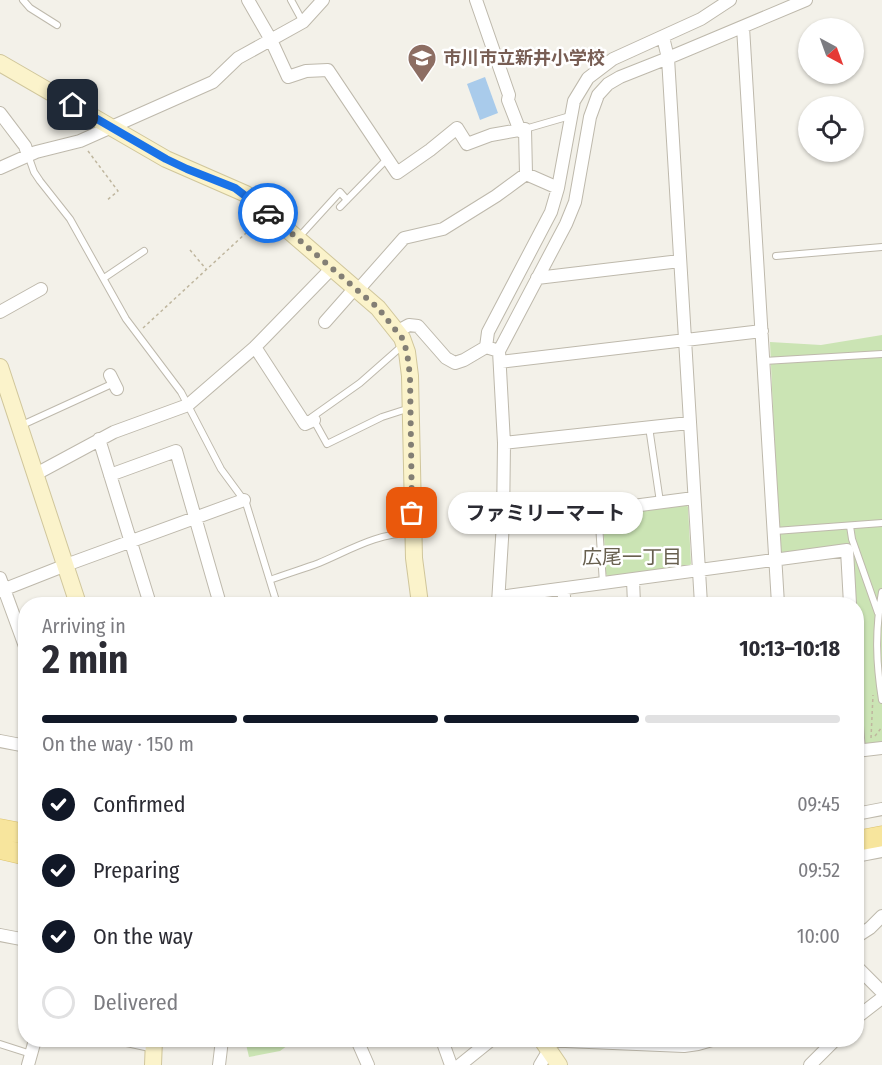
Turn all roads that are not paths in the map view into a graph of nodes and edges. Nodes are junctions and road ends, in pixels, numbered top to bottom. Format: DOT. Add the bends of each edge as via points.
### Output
graph roads {
  1 [pos="23,0"];
  2 [pos="248,0"];
  3 [pos="291,0"];
  4 [pos="323,0"];
  5 [pos="476,0"];
  6 [pos="730,0"];
  7 [pos="806,0"];
  8 [pos="303,22"];
  9 [pos="57,25"];
  10 [pos="743,27"];
  11 [pos="663,37"];
  12 [pos="271,40"];
  13 [pos="668,58"];
  14 [pos="0,63"];
  15 [pos="0,113"];
  16 [pos="570,116"];
  17 [pos="112,127"];
  18 [pos="523,130"];
  19 [pos="28,155"];
  20 [pos="388,159"];
  21 [pos="0,168"];
  22 [pos="526,174"];
  23 [pos="558,188"];
  24 [pos="347,200"];
  25 [pos="340,207"];
  26 [pos="297,238"];
  27 [pos="882,247"];
  28 [pos="144,251"];
  29 [pos="776,256"];
  30 [pos="680,261"];
  31 [pos="332,268"];
  32 [pos="104,278"];
  33 [pos="537,279"];
  34 [pos="41,289"];
  35 [pos="357,289"];
  36 [pos="0,312"];
  37 [pos="325,322"];
  38 [pos="762,331"];
  39 [pos="401,338"];
  40 [pos="685,340"];
  41 [pos="255,347"];
  42 [pos="486,347"];
  43 [pos="882,354"];
  44 [pos="500,356"];
  45 [pos="764,361"];
  46 [pos="1,375"];
  47 [pos="114,382"];
  48 [pos="188,405"];
  49 [pos="411,408"];
  50 [pos="314,420"];
  51 [pos="689,423"];
  52 [pos="20,426"];
  53 [pos="649,427"];
  54 [pos="99,439"];
  55 [pos="504,443"];
  56 [pos="36,474"];
  57 [pos="110,475"];
  58 [pos="694,498"];
  59 [pos="243,500"];
  60 [pos="660,502"];
  61 [pos="598,510"];
  62 [pos="196,517"];
  63 [pos="503,523"];
  64 [pos="882,523"];
  65 [pos="850,526"];
  66 [pos="775,531"];
  67 [pos="413,533"];
  68 [pos="130,541"];
  69 [pos="775,561"];
  70 [pos="66,565"];
  71 [pos="698,572"];
  72 [pos="270,580"];
  73 [pos="633,580"];
  74 [pos="603,584"];
  75 [pos="1,586"];
  76 [pos="563,589"];
  77 [pos="882,592"];
  78 [pos="76,597"];
  79 [pos="148,597"];
  80 [pos="218,597"];
  81 [pos="275,597"];
  82 [pos="419,597"];
  83 [pos="499,597"];
  84 [pos="520,597"];
  85 [pos="564,597"];
  86 [pos="634,597"];
  87 [pos="700,597"];
  88 [pos="778,597"];
  89 [pos="850,597"];
  90 [pos="878,614"];
  91 [pos="18,629"];
  92 [pos="882,700"];
  93 [pos="1,738"];
  94 [pos="18,743"];
  95 [pos="882,748"];
  96 [pos="864,750"];
  97 [pos="0,828"];
  98 [pos="18,832"];
  99 [pos="0,849"];
  100 [pos="18,853"];
  101 [pos="882,916"];
  102 [pos="864,932"];
  103 [pos="0,935"];
  104 [pos="18,938"];
  105 [pos="864,974"];
  106 [pos="882,992"];
  107 [pos="882,998"];
  108 [pos="864,1012"];
  109 [pos="0,1044"];
  110 [pos="154,1047"];
  111 [pos="221,1047"];
  112 [pos="360,1047"];
  113 [pos="445,1047"];
  114 [pos="482,1047"];
  115 [pos="543,1047"];
  116 [pos="547,1047"];
  117 [pos="823,1047"];
  118 [pos="29,1059"];
  119 [pos="153,1065"];
  120 [pos="219,1065"];
  121 [pos="368,1065"];
  122 [pos="451,1065"];
  123 [pos="460,1065"];
  124 [pos="540,1065"];
  125 [pos="559,1065"];
  126 [pos="810,1065"];
  1 -- 9 [label="lane"];
  2 -- 12 [label="street"];
  3 -- 8 [label="lane"];
  4 -- 8 [label="street"];
  5 -- 18 [label="street" via="510,95 508,100"];
  6 -- 11 [label="street"];
  7 -- 10 [label="street"];
  8 -- 12 [label="street"];
  10 -- 13 [label="street"];
  10 -- 38 [label="street"];
  11 -- 13 [label="street"];
  11 -- 16 [label="street" via="599,68 583,86"];
  12 -- 17 [label="street" via="238,58 213,82"];
  12 -- 20 [label="street" via="288,77 328,70"];
  13 -- 30 [label="street"];
  13 -- 33 [label="street" via="620,77 598,95 590,117 575,202"];
  14 -- 17 [label="street"];
  15 -- 19 [label="street"];
  16 -- 18 [label="lane"];
  16 -- 23 [label="street"];
  17 -- 19 [label="street" via="80,141"];
  17 -- 26 [label="street" via="176,164 235,188"];
  18 -- 20 [label="street" via="490,135 467,144 457,128 397,173"];
  18 -- 22 [label="street"];
  19 -- 21 [label="street"];
  19 -- 32 [label="lane" via="40,182 70,219"];
  20 -- 24 [label="lane"];
  22 -- 23 [label="street"];
  22 -- 35 [label="street" via="443,229 404,238"];
  23 -- 42 [label="street" via="551,212 488,332"];
  24 -- 25 [label="lane"];
  24 -- 26 [label="lane" via="340,192"];
  26 -- 31 [label="street"];
  27 -- 29 [label="lane"];
  28 -- 32 [label="lane"];
  30 -- 33 [label="street"];
  30 -- 40 [label="street"];
  31 -- 35 [label="street"];
  31 -- 41 [label="street"];
  32 -- 48 [label="lane" via="137,334"];
  33 -- 44 [label="street"];
  34 -- 36 [label="street"];
  35 -- 37 [label="street"];
  35 -- 39 [label="street"];
  38 -- 40 [label="street"];
  38 -- 45 [label="street"];
  39 -- 42 [label="street" via="409,325 418,326 455,363"];
  39 -- 49 [label="street" via="409,368"];
  39 -- 50 [label="lane" via="360,383 312,417"];
  40 -- 44 [label="street"];
  40 -- 51 [label="street"];
  41 -- 48 [label="street"];
  41 -- 50 [label="street" via="305,424"];
  42 -- 44 [label="street"];
  43 -- 45 [label="lane"];
  44 -- 55 [label="street"];
  45 -- 66 [label="street"];
  46 -- 52 [label="street"];
  47 -- 52 [label="lane"];
  48 -- 54 [label="street"];
  48 -- 59 [label="lane" via="221,469"];
  49 -- 50 [label="lane" via="382,417 327,444"];
  49 -- 67 [label="street"];
  51 -- 53 [label="street"];
  51 -- 58 [label="street"];
  52 -- 56 [label="street"];
  53 -- 55 [label="street"];
  53 -- 60 [label="lane"];
  54 -- 56 [label="street"];
  54 -- 57 [label="street"];
  55 -- 63 [label="street"];
  56 -- 70 [label="street"];
  57 -- 62 [label="street" via="176,451"];
  57 -- 68 [label="street"];
  58 -- 60 [label="street"];
  58 -- 71 [label="street"];
  59 -- 62 [label="street"];
  59 -- 72 [label="lane"];
  60 -- 61 [label="street"];
  61 -- 63 [label="street"];
  61 -- 74 [label="lane"];
  62 -- 68 [label="street"];
  62 -- 80 [label="street"];
  63 -- 83 [label="street"];
  64 -- 65 [label="lane"];
  65 -- 66 [label="lane"];
  65 -- 90 [label="lane"];
  66 -- 69 [label="street"];
  67 -- 72 [label="lane" via="366,541"];
  67 -- 82 [label="street"];
  68 -- 70 [label="street"];
  68 -- 79 [label="street"];
  69 -- 71 [label="street"];
  69 -- 88 [label="street"];
  69 -- 89 [label="street" via="847,550"];
  70 -- 75 [label="street"];
  70 -- 78 [label="street"];
  71 -- 73 [label="street"];
  71 -- 87 [label="street"];
  72 -- 81 [label="lane"];
  73 -- 74 [label="street"];
  73 -- 86 [label="street"];
  74 -- 76 [label="street"];
  75 -- 91 [label="street"];
  76 -- 84 [label="street"];
  76 -- 85 [label="street"];
  77 -- 90 [label="lane"];
  90 -- 92 [label="lane" via="876,670"];
  93 -- 94 [label="street"];
  95 -- 96 [label="street"];
  97 -- 98 [label="main road"];
  99 -- 100 [label="main road"];
  101 -- 102 [label="street"];
  103 -- 104 [label="street"];
  105 -- 106 [label="street"];
  107 -- 108 [label="street"];
  109 -- 118 [label="lane"];
  110 -- 119 [label="street"];
  111 -- 120 [label="street"];
  112 -- 121 [label="street"];
  113 -- 122 [label="street"];
  114 -- 123 [label="street"];
  115 -- 124 [label="street"];
  116 -- 125 [label="street"];
  117 -- 126 [label="street"];
}
